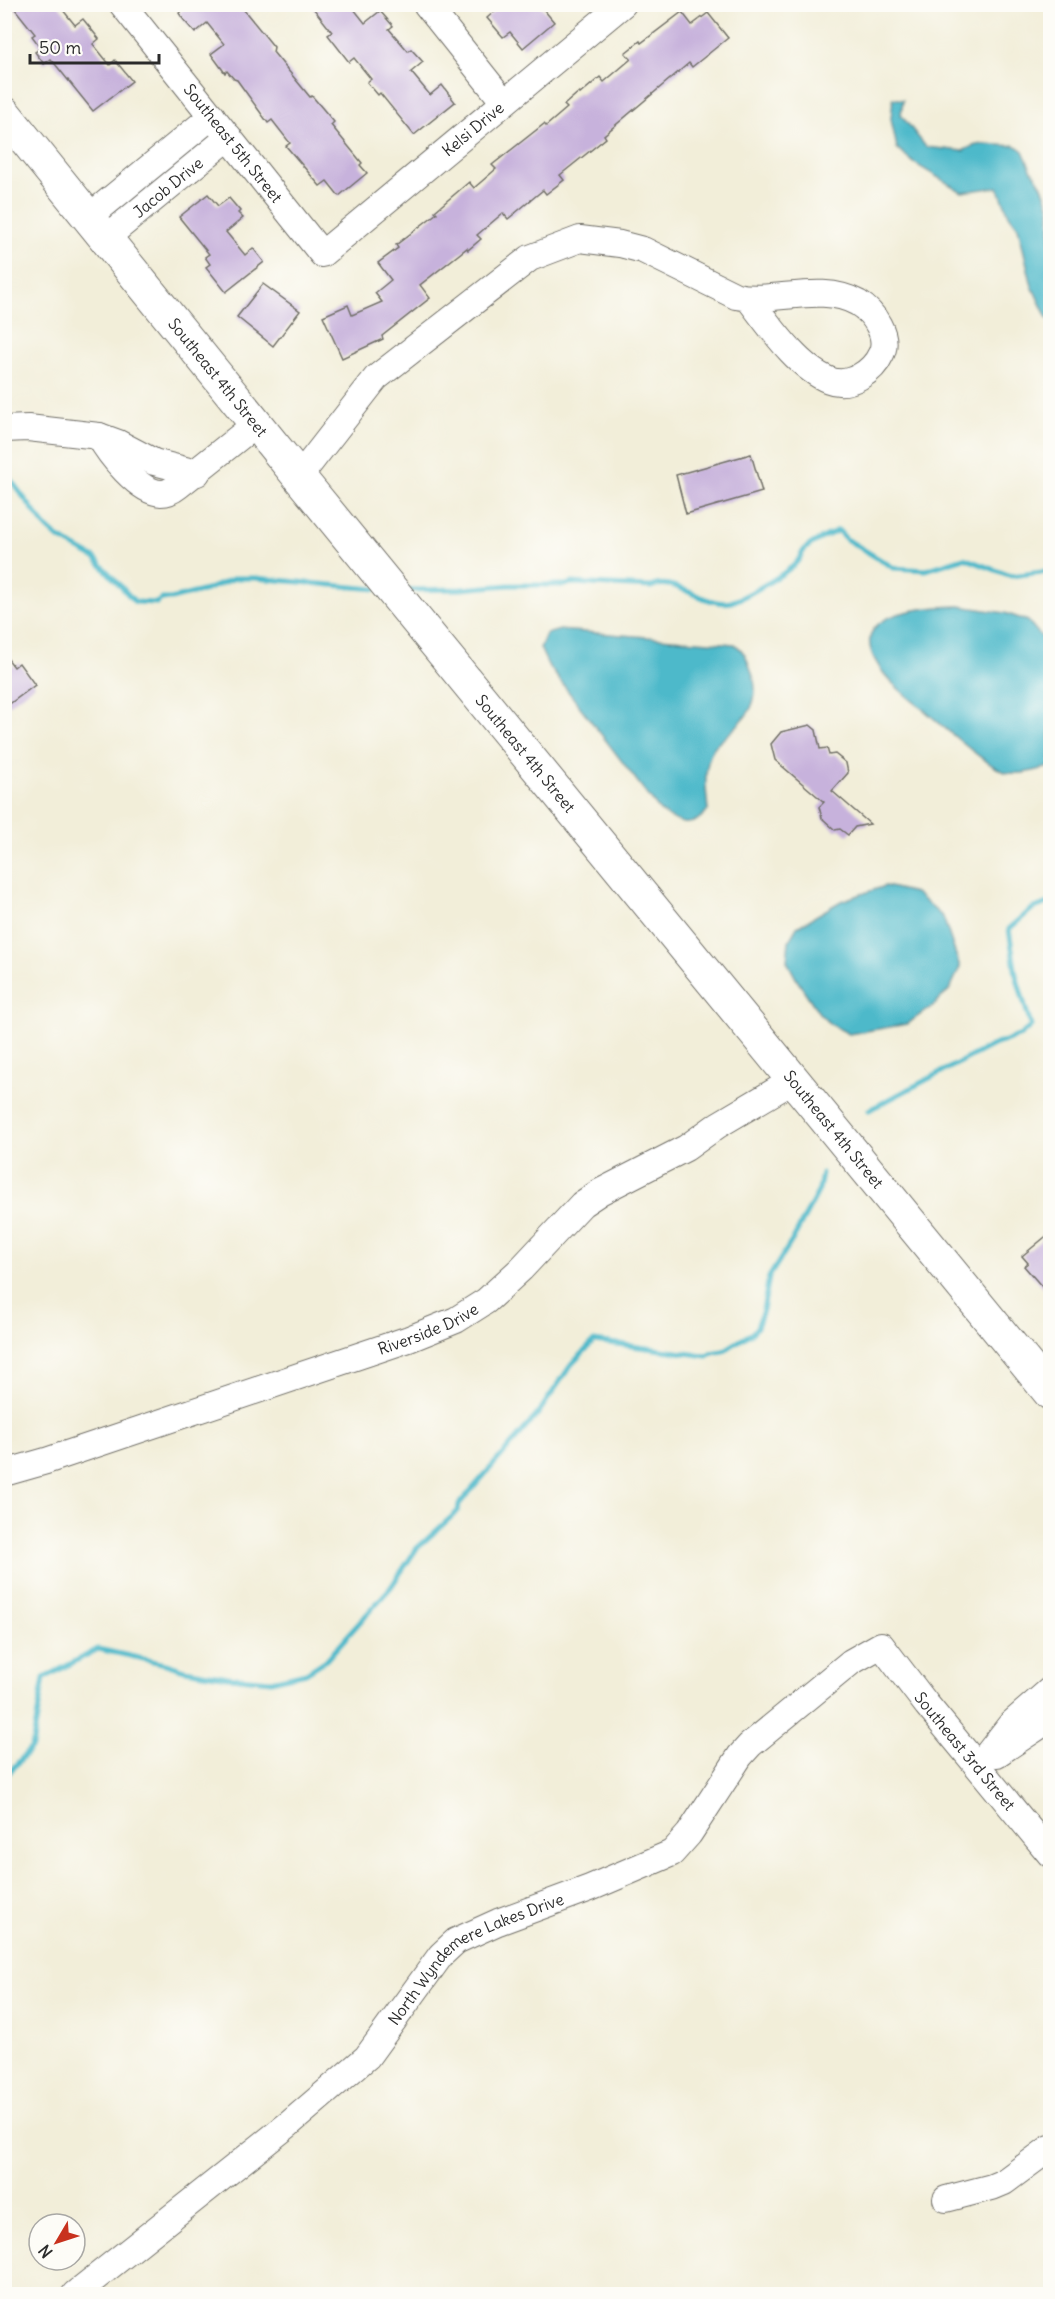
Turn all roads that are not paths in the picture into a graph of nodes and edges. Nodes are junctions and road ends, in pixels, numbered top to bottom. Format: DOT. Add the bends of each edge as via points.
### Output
graph roads {
  1 [pos="122,4"];
  2 [pos="426,4"];
  3 [pos="623,4"];
  4 [pos="504,102"];
  5 [pos="4,113"];
  6 [pos="212,116"];
  7 [pos="229,137"];
  8 [pos="97,227"];
  9 [pos="322,254"];
  10 [pos="749,299"];
  11 [pos="256,424"];
  12 [pos="16,428"];
  13 [pos="299,477"];
  14 [pos="794,1080"];
  15 [pos="1050,1393"];
  16 [pos="4,1473"];
  17 [pos="881,1645"];
  18 [pos="1050,1690"];
  19 [pos="1050,1719"];
  20 [pos="979,1765"];
  21 [pos="1050,1854"];
  22 [pos="1050,2148"];
  23 [pos="946,2199"];
  24 [pos="85,2291"];
  1 -- 6 [label="street, Southeast 5th Street"];
  2 -- 4 [label="street"];
  3 -- 4 [label="street, Kelsi Drive"];
  4 -- 9 [label="street, Kelsi Drive"];
  5 -- 8 [label="main road, Southeast 4th Street"];
  6 -- 7 [label="street, Southeast 5th Street"];
  6 -- 8 [label="street, Jacob Drive"];
  7 -- 8 [label="street, Jacob Drive"];
  7 -- 9 [label="street, Southeast 5th Street"];
  8 -- 11 [label="main road, Southeast 4th Street"];
  10 -- 10 [label="street" via="839,296 859,303 876,319 884,343 882,354 855,381 828,380 796,358"];
  10 -- 13 [label="street" via="643,250 580,238 530,258 376,378"];
  11 -- 12 [label="street" via="169,492 153,491 138,481 116,463 99,436"];
  11 -- 13 [label="main road, Southeast 4th Street"];
  13 -- 14 [label="main road, Southeast 4th Street"];
  14 -- 15 [label="main road, Southeast 4th Street"];
  14 -- 16 [label="street, Riverside Drive" via="686,1148 582,1204 504,1285 456,1320"];
  17 -- 20 [label="street, Southeast 3rd Street"];
  17 -- 24 [label="street, North Wyndemere Lakes Drive" via="851,1662 750,1745 672,1853 456,1941 441,1955 367,2057"];
  18 -- 20 [label="street" via="1011,1724"];
  19 -- 20 [label="street"];
  20 -- 21 [label="street, Southeast 3rd Street"];
  22 -- 23 [label="street" via="1004,2182"];
}
